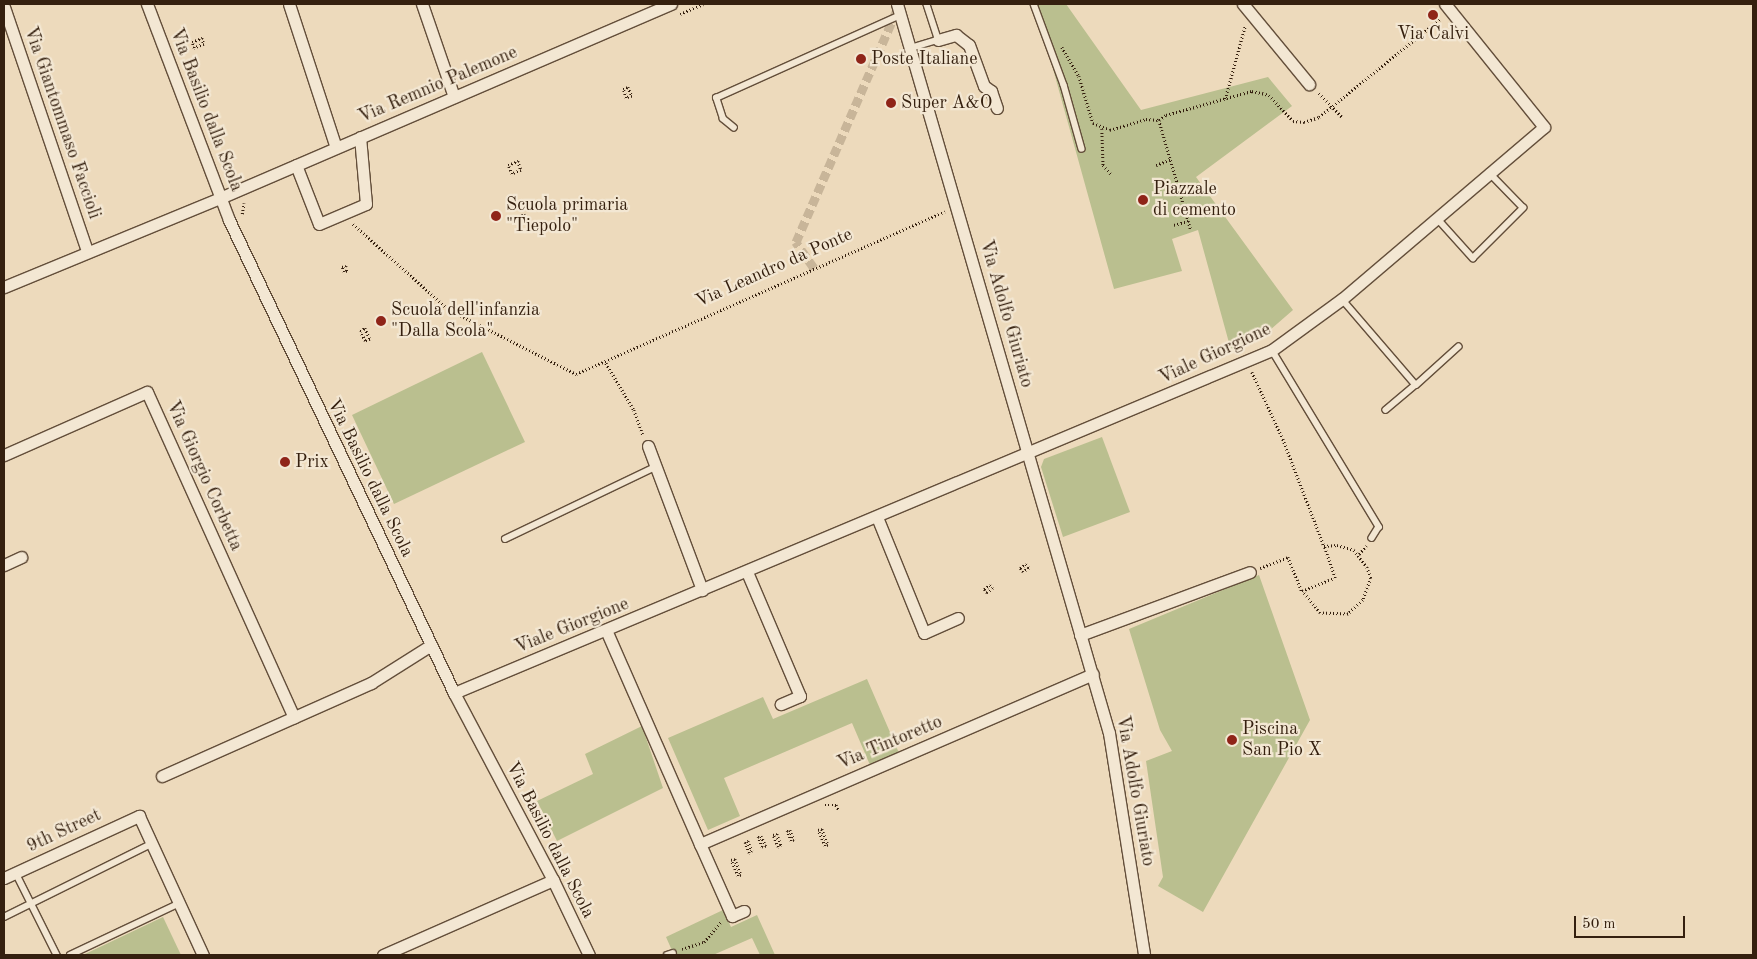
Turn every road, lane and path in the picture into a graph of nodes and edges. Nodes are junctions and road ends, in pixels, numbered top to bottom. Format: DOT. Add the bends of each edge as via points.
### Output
graph roads {
  1 [pos="147,4"];
  2 [pos="289,4"];
  3 [pos="422,4"];
  4 [pos="671,4"];
  5 [pos="926,4"];
  6 [pos="1034,4"];
  7 [pos="1445,4"];
  8 [pos="1243,5"];
  9 [pos="4,6"];
  10 [pos="899,9"];
  11 [pos="938,40"];
  12 [pos="1059,42"];
  13 [pos="204,44"];
  14 [pos="911,48"];
  15 [pos="1310,84"];
  16 [pos="454,97"];
  17 [pos="1226,99"];
  18 [pos="997,108"];
  19 [pos="1342,117"];
  20 [pos="734,128"];
  21 [pos="1102,129"];
  22 [pos="360,137"];
  23 [pos="336,148"];
  24 [pos="1082,149"];
  25 [pos="1172,159"];
  26 [pos="518,161"];
  27 [pos="296,165"];
  28 [pos="1156,165"];
  29 [pos="1489,173"];
  30 [pos="1112,175"];
  31 [pos="220,198"];
  32 [pos="958,206"];
  33 [pos="342,214"];
  34 [pos="1436,218"];
  35 [pos="1188,220"];
  36 [pos="1174,224"];
  37 [pos="1191,230"];
  38 [pos="87,251"];
  39 [pos="4,287"];
  40 [pos="1342,300"];
  41 [pos="370,339"];
  42 [pos="1458,347"];
  43 [pos="1272,350"];
  44 [pos="1247,361"];
  45 [pos="606,363"];
  46 [pos="1416,385"];
  47 [pos="1386,410"];
  48 [pos="648,446"];
  49 [pos="1027,454"];
  50 [pos="4,455"];
  51 [pos="655,467"];
  52 [pos="876,518"];
  53 [pos="1372,538"];
  54 [pos="505,539"];
  55 [pos="1324,546"];
  56 [pos="22,557"];
  57 [pos="4,565"];
  58 [pos="747,572"];
  59 [pos="1250,572"];
  60 [pos="702,590"];
  61 [pos="1302,591"];
  62 [pos="958,618"];
  63 [pos="606,630"];
  64 [pos="1080,635"];
  65 [pos="431,646"];
  66 [pos="1093,674"];
  67 [pos="454,693"];
  68 [pos="780,704"];
  69 [pos="294,717"];
  70 [pos="162,776"];
  71 [pos="826,806"];
  72 [pos="839,810"];
  73 [pos="822,829"];
  74 [pos="153,843"];
  75 [pos="700,844"];
  76 [pos="735,859"];
  77 [pos="16,872"];
  78 [pos="4,878"];
  79 [pos="553,880"];
  80 [pos="180,903"];
  81 [pos="30,904"];
  82 [pos="730,912"];
  83 [pos="744,912"];
  84 [pos="4,917"];
  85 [pos="670,954"];
  86 [pos="57,955"];
  87 [pos="70,955"];
  88 [pos="203,955"];
  89 [pos="384,955"];
  90 [pos="588,955"];
  91 [pos="1144,955"];
  1 -- 31 [label="street, Via Basilio dalla Scola"];
  2 -- 23 [label="street"];
  3 -- 16 [label="street"];
  4 -- 16 [label="street, Via Remnio Palemone"];
  5 -- 11 [label="lane"];
  6 -- 24 [label="lane" via="1064,85"];
  7 -- 29 [label="street, Viale Giorgione" via="1544,127"];
  8 -- 15 [label="street"];
  8 -- 17 [label="path" via="1245,29"];
  9 -- 38 [label="street, Via Giantommaso Faccioli"];
  10 -- 14 [label="street, Via Adolfo Giuriato"];
  10 -- 20 [label="lane" via="716,98 723,119"];
  11 -- 14 [label="lane"];
  11 -- 18 [label="street" via="956,35 969,45 984,86 991,90"];
  12 -- 21 [label="path" via="1079,76 1088,114"];
  13 -- 13 [label="path" via="194,48 192,42 202,38"];
  14 -- 32 [label="street, Via Adolfo Giuriato"];
  15 -- 19 [label="path"];
  16 -- 22 [label="street, Via Remnio Palemone"];
  21 -- 25 [label="path" via="1110,130 1154,118 1159,120"];
  21 -- 30 [label="path" via="1103,165"];
  22 -- 23 [label="street, Via Remnio Palemone"];
  22 -- 33 [label="street" via="366,204"];
  23 -- 27 [label="street, Via Remnio Palemone"];
  25 -- 28 [label="path"];
  25 -- 35 [label="path"];
  26 -- 26 [label="path" via="521,170 512,174 508,165"];
  27 -- 31 [label="street, Via Remnio Palemone"];
  27 -- 33 [label="street" via="318,224"];
  29 -- 34 [label="street, Viale Giorgione"];
  29 -- 34 [label="lane" via="1523,208 1473,258"];
  31 -- 38 [label="street, Via Remnio Palemone"];
  31 -- 65 [label="street, Via Basilio dalla Scola"];
  32 -- 45 [label="path, Via Leandro da Ponte"];
  32 -- 49 [label="street, Via Adolfo Giuriato"];
  33 -- 45 [label="path, Via Leandro da Ponte" via="448,309 576,374"];
  34 -- 40 [label="street, Viale Giorgione"];
  35 -- 36 [label="path"];
  35 -- 37 [label="path"];
  38 -- 39 [label="street, Via Remnio Palemone"];
  40 -- 43 [label="street, Viale Giorgione"];
  40 -- 46 [label="lane"];
  41 -- 41 [label="path" via="365,341 360,331 365,328"];
  42 -- 46 [label="lane"];
  43 -- 44 [label="street, Viale Giorgione"];
  43 -- 53 [label="lane" via="1379,527"];
  44 -- 49 [label="street, Viale Giorgione"];
  44 -- 55 [label="path" via="1283,439"];
  45 -- 48 [label="path" via="634,410"];
  46 -- 47 [label="lane"];
  48 -- 51 [label="street"];
  49 -- 52 [label="street, Viale Giorgione"];
  49 -- 64 [label="street, Via Adolfo Giuriato"];
  50 -- 69 [label="street, Via Giorgio Corbetta" via="147,392"];
  51 -- 54 [label="lane"];
  51 -- 60 [label="street"];
  52 -- 58 [label="street, Viale Giorgione"];
  52 -- 62 [label="street" via="924,633"];
  55 -- 61 [label="path" via="1335,578"];
  55 -- 61 [label="path" via="1336,545 1359,554 1371,578 1363,600 1348,614 1333,616 1320,613"];
  56 -- 57 [label="street"];
  58 -- 60 [label="street, Viale Giorgione"];
  58 -- 68 [label="street" via="800,696"];
  59 -- 61 [label="path" via="1288,557"];
  59 -- 64 [label="street"];
  60 -- 63 [label="street, Viale Giorgione"];
  63 -- 67 [label="street, Viale Giorgione"];
  63 -- 75 [label="street"];
  64 -- 66 [label="street, Via Adolfo Giuriato"];
  65 -- 67 [label="street, Via Basilio dalla Scola"];
  65 -- 69 [label="street" via="371,683"];
  66 -- 75 [label="street, Via Tintoretto"];
  66 -- 91 [label="street, Via Adolfo Giuriato" via="1109,733"];
  67 -- 79 [label="street, Via Basilio dalla Scola"];
  69 -- 70 [label="street"];
  71 -- 72 [label="path" via="836,805"];
  73 -- 73 [label="path" via="828,845 825,846 818,830"];
  74 -- 77 [label="street, 9th Street" via="139,816"];
  74 -- 80 [label="street"];
  74 -- 81 [label="lane"];
  75 -- 82 [label="street"];
  76 -- 76 [label="path" via="741,875 738,876 731,860"];
  77 -- 78 [label="street, 9th Street"];
  77 -- 81 [label="lane"];
  79 -- 89 [label="street"];
  79 -- 90 [label="street, Via Basilio dalla Scola"];
  80 -- 87 [label="lane"];
  80 -- 88 [label="street"];
  81 -- 84 [label="lane"];
  81 -- 86 [label="lane"];
  82 -- 83 [label="street" via="732,916"];
  82 -- 85 [label="path" via="704,942"];
}
